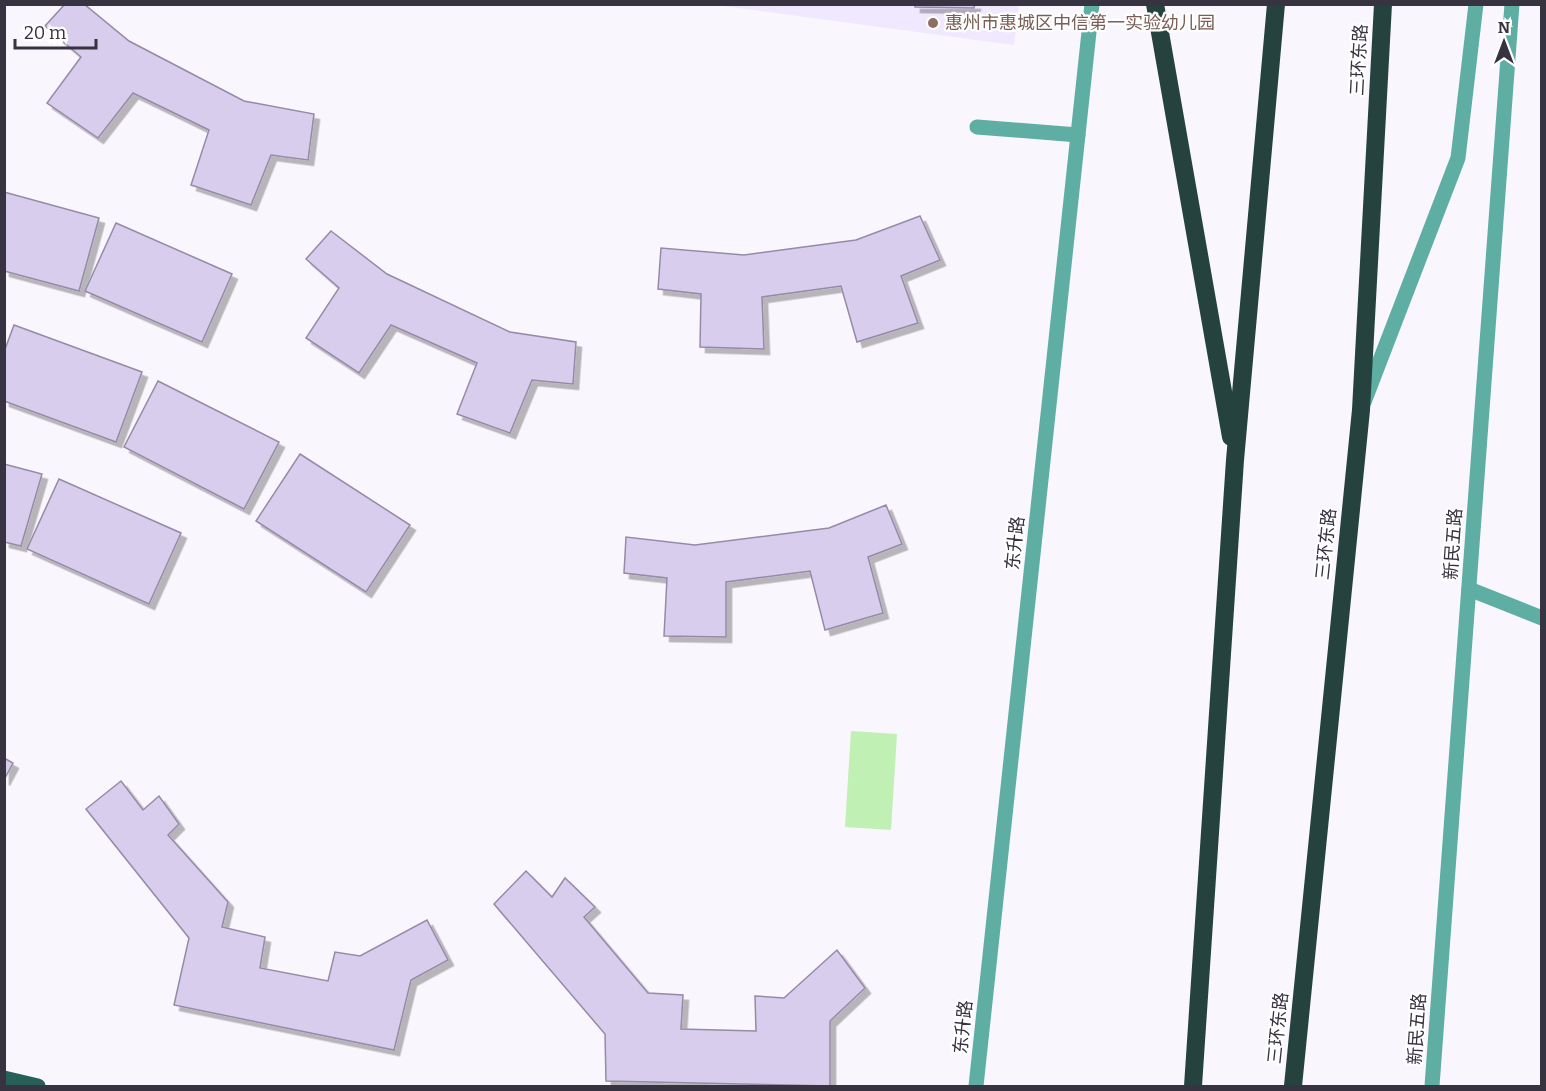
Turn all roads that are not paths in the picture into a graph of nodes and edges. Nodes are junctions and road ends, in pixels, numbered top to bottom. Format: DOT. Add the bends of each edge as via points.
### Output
graph roads {
  1 [pos="1092,4"];
  2 [pos="1155,4"];
  3 [pos="1276,4"];
  4 [pos="1383,4"];
  5 [pos="1476,4"];
  6 [pos="1512,4"];
  7 [pos="977,127"];
  8 [pos="1078,135"];
  9 [pos="1361,410"];
  10 [pos="1235,460"];
  11 [pos="1469,589"];
  12 [pos="1542,618"];
  13 [pos="4,1078"];
  14 [pos="38,1086"];
  15 [pos="976,1086"];
  16 [pos="1192,1086"];
  17 [pos="1293,1086"];
  18 [pos="1432,1086"];
  1 -- 8 [label="street, 东升路"];
  2 -- 10 [label="highway"];
  3 -- 10 [label="highway"];
  4 -- 9 [label="highway, 三环东路"];
  5 -- 9 [label="street" via="1458,158"];
  6 -- 11 [label="street, 新民五路"];
  7 -- 8 [label="street"];
  8 -- 15 [label="street, 东升路"];
  9 -- 17 [label="highway, 三环东路"];
  10 -- 16 [label="highway"];
  11 -- 12 [label="street"];
  11 -- 18 [label="street, 新民五路"];
  13 -- 14 [label="main road"];
}
